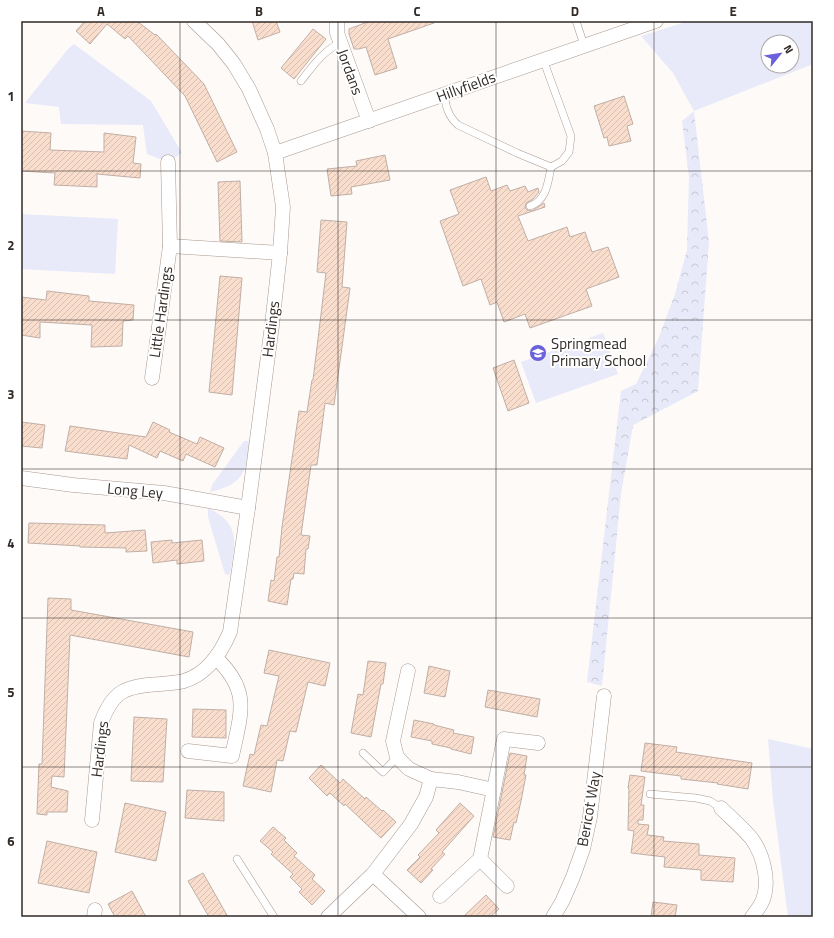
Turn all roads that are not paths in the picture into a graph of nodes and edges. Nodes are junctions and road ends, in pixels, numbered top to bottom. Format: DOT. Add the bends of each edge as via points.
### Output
graph roads {
  1 [pos="195,21"];
  2 [pos="337,21"];
  3 [pos="576,21"];
  4 [pos="656,21"];
  5 [pos="340,43"];
  6 [pos="584,45"];
  7 [pos="543,59"];
  8 [pos="300,81"];
  9 [pos="444,94"];
  10 [pos="369,121"];
  11 [pos="275,153"];
  12 [pos="168,162"];
  13 [pos="551,167"];
  14 [pos="530,206"];
  15 [pos="170,246"];
  16 [pos="280,254"];
  17 [pos="152,378"];
  18 [pos="21,478"];
  19 [pos="248,508"];
  20 [pos="216,658"];
  21 [pos="408,671"];
  22 [pos="604,696"];
  23 [pos="538,743"];
  24 [pos="188,751"];
  25 [pos="363,753"];
  26 [pos="397,757"];
  27 [pos="431,779"];
  28 [pos="494,790"];
  29 [pos="650,794"];
  30 [pos="721,808"];
  31 [pos="92,820"];
  32 [pos="237,859"];
  33 [pos="480,859"];
  34 [pos="373,874"];
  35 [pos="507,886"];
  36 [pos="440,896"];
  37 [pos="274,917"];
  38 [pos="328,917"];
  39 [pos="419,917"];
  40 [pos="553,917"];
  41 [pos="752,917"];
  1 -- 11 [label="street, Hardings" via="218,44 238,70 267,129"];
  2 -- 5 [label="street, Jordans"];
  3 -- 6 [label="lane"];
  4 -- 6 [label="street, Hillyfields"];
  5 -- 8 [label="lane" via="330,47"];
  5 -- 10 [label="street, Jordans"];
  6 -- 7 [label="street, Hillyfields"];
  7 -- 9 [label="street, Hillyfields"];
  7 -- 13 [label="lane" via="571,136 569,152 562,161"];
  9 -- 10 [label="street, Hillyfields"];
  9 -- 13 [label="lane" via="451,118 458,125"];
  10 -- 11 [label="street, Hillyfields"];
  11 -- 16 [label="street, Hardings" via="283,207"];
  12 -- 15 [label="street, Little Hardings"];
  13 -- 14 [label="lane" via="544,194"];
  15 -- 16 [label="street, Little Hardings"];
  15 -- 17 [label="street, Little Hardings"];
  16 -- 19 [label="street, Hardings"];
  18 -- 19 [label="street, Long Ley" via="164,493"];
  19 -- 20 [label="street, Hardings" via="230,632"];
  20 -- 24 [label="street" via="228,670 237,685 240,699 241,716 232,756"];
  20 -- 31 [label="street, Hardings" via="193,677 184,681 131,688 111,701 101,723"];
  21 -- 26 [label="street" via="393,741"];
  22 -- 40 [label="street, Bericot Way" via="589,823 583,849 562,902"];
  23 -- 28 [label="street" via="504,739"];
  25 -- 26 [label="lane" via="383,772"];
  26 -- 27 [label="street" via="409,768"];
  27 -- 28 [label="street"];
  27 -- 34 [label="street" via="426,797 411,824"];
  28 -- 33 [label="street"];
  29 -- 30 [label="lane" via="696,798 710,801"];
  30 -- 41 [label="street" via="751,838 762,861 764,893"];
  32 -- 37 [label="lane"];
  33 -- 35 [label="street"];
  33 -- 36 [label="street"];
  34 -- 38 [label="street"];
  34 -- 39 [label="street"];
}
